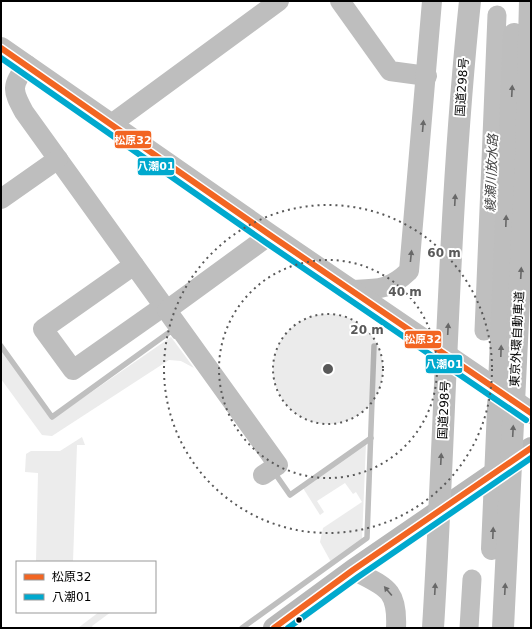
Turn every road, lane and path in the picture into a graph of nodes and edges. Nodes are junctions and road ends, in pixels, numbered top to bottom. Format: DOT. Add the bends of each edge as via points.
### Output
graph roads {
  1 [pos="279,1"];
  2 [pos="340,1"];
  3 [pos="432,1"];
  4 [pos="470,1"];
  5 [pos="516,1"];
  6 [pos="530,1"];
  7 [pos="1,48"];
  8 [pos="27,65"];
  9 [pos="427,76"];
  10 [pos="110,125"];
  11 [pos="58,159"];
  12 [pos="1,199"];
  13 [pos="270,235"];
  14 [pos="134,265"];
  15 [pos="349,290"];
  16 [pos="165,308"];
  17 [pos="499,390"];
  18 [pos="531,413"];
  19 [pos="531,448"];
  20 [pos="495,474"];
  21 [pos="263,475"];
  22 [pos="353,570"];
  23 [pos="274,628"];
  24 [pos="396,628"];
  25 [pos="433,628"];
  26 [pos="489,628"];
  27 [pos="503,628"];
  1 -- 10 [label="street"];
  2 -- 9 [label="street" via="390,71"];
  3 -- 9 [label="street"];
  25 -- 4 [label="main road, 国道298号, one-way" via="462,80"];
  17 -- 5 [label="main road, one-way"];
  27 -- 6 [label="main road, 東京外環自動車道, one-way" via="526,157"];
  7 -- 8 [label="main road"];
  8 -- 10 [label="main road"];
  8 -- 11 [label="street" via="16,80 14,93 24,112"];
  15 -- 9 [label="street, one-way" via="377,289 397,283 409,271"];
  10 -- 13 [label="main road"];
  11 -- 12 [label="street"];
  11 -- 14 [label="street"];
  13 -- 15 [label="main road"];
  13 -- 16 [label="street"];
  14 -- 16 [label="street"];
  14 -- 16 [label="street" via="43,329 73,370"];
  15 -- 17 [label="main road"];
  16 -- 21 [label="street" via="278,465"];
  17 -- 18 [label="main road"];
  17 -- 20 [label="main road"];
  19 -- 20 [label="street"];
  20 -- 22 [label="street"];
  26 -- 20 [label="main road, one-way"];
  22 -- 23 [label="street"];
  24 -- 22 [label="street, one-way" via="397,611 392,596 385,587"];
}
